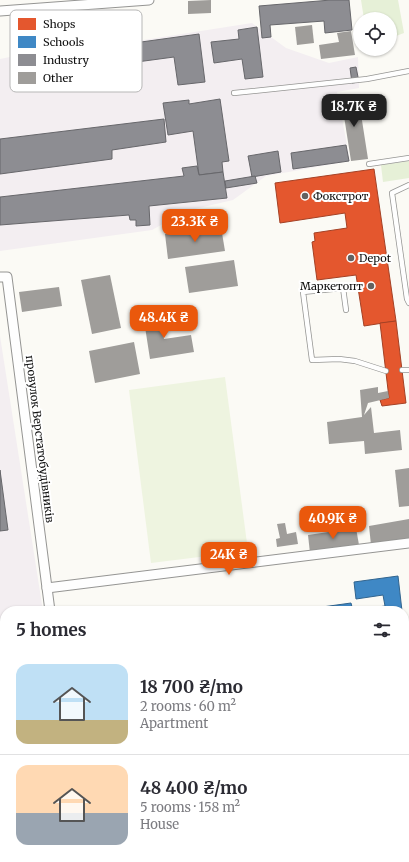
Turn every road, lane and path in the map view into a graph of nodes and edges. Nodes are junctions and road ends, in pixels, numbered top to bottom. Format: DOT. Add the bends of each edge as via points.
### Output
graph roads {
  1 [pos="149,0"];
  2 [pos="10,10"];
  3 [pos="14,10"];
  4 [pos="0,11"];
  5 [pos="409,71"];
  6 [pos="234,93"];
  7 [pos="409,158"];
  8 [pos="369,164"];
  9 [pos="409,184"];
  10 [pos="0,278"];
  11 [pos="409,303"];
  12 [pos="346,310"];
  13 [pos="402,370"];
  14 [pos="409,370"];
  15 [pos="386,371"];
  16 [pos="409,543"];
  17 [pos="47,588"];
  18 [pos="49,606"];
  1 -- 3 [label="street"];
  2 -- 4 [label="street"];
  5 -- 6 [label="lane" via="366,79"];
  7 -- 8 [label="lane"];
  9 -- 11 [label="lane" via="392,193"];
  10 -- 17 [label="street, провулок Верстатобудівників" via="7,277"];
  12 -- 15 [label="lane" via="342,288 303,292 312,360 355,361"];
  13 -- 14 [label="lane"];
  16 -- 17 [label="street"];
  17 -- 18 [label="street, провулок Верстатобудівників"];
}
